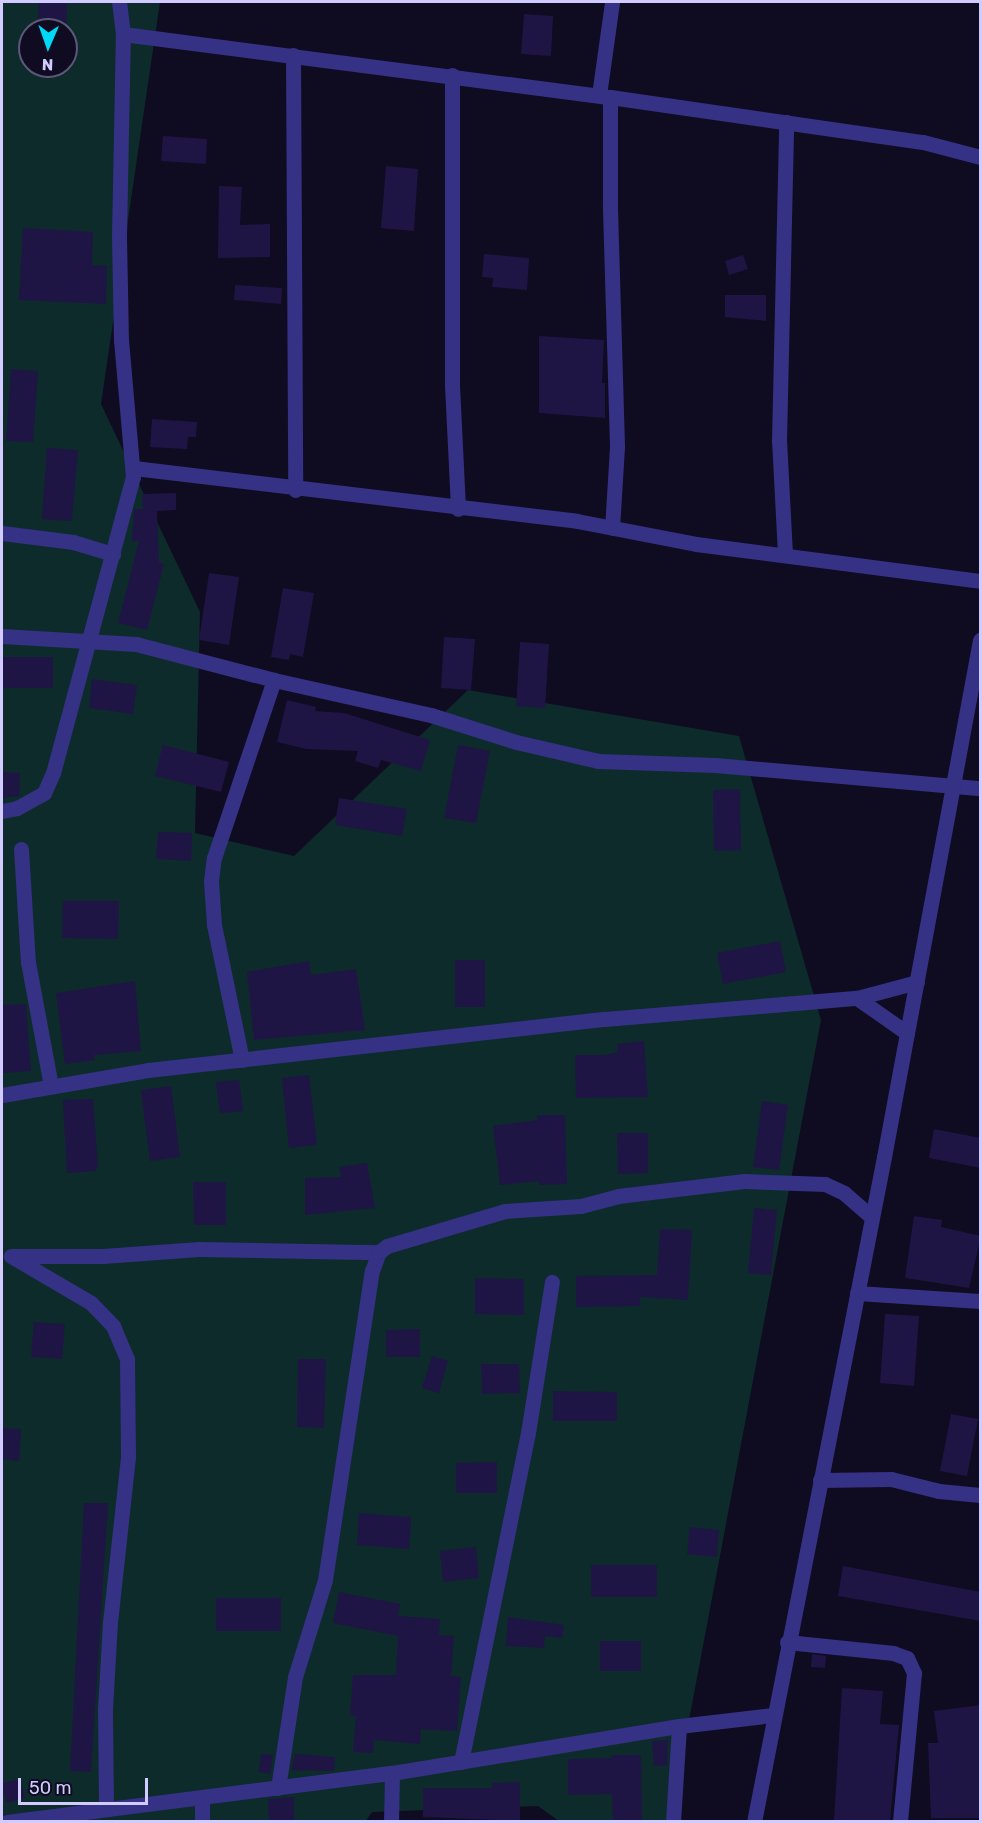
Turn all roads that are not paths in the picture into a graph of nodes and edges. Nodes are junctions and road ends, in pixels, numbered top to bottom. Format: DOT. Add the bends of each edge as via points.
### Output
graph roads {
  1 [pos="119,2"];
  2 [pos="612,2"];
  3 [pos="123,34"];
  4 [pos="292,56"];
  5 [pos="453,75"];
  6 [pos="605,96"];
  7 [pos="786,122"];
  8 [pos="981,157"];
  9 [pos="134,468"];
  10 [pos="295,490"];
  11 [pos="458,509"];
  12 [pos="612,528"];
  13 [pos="2,533"];
  14 [pos="113,554"];
  15 [pos="785,554"];
  16 [pos="981,581"];
  17 [pos="2,636"];
  18 [pos="88,639"];
  19 [pos="981,640"];
  20 [pos="274,680"];
  21 [pos="953,786"];
  22 [pos="981,788"];
  23 [pos="2,811"];
  24 [pos="21,849"];
  25 [pos="917,982"];
  26 [pos="857,998"];
  27 [pos="907,1034"];
  28 [pos="242,1060"];
  29 [pos="51,1086"];
  30 [pos="2,1095"];
  31 [pos="872,1217"];
  32 [pos="379,1252"];
  33 [pos="6,1257"];
  34 [pos="552,1282"];
  35 [pos="857,1293"];
  36 [pos="981,1301"];
  37 [pos="820,1480"];
  38 [pos="981,1495"];
  39 [pos="787,1642"];
  40 [pos="772,1715"];
  41 [pos="679,1726"];
  42 [pos="461,1762"];
  43 [pos="392,1773"];
  44 [pos="278,1788"];
  45 [pos="202,1799"];
  46 [pos="106,1808"];
  47 [pos="7,1821"];
  48 [pos="202,1821"];
  49 [pos="392,1821"];
  50 [pos="673,1821"];
  51 [pos="754,1821"];
  52 [pos="900,1821"];
  1 -- 3 [label="street"];
  2 -- 6 [label="street"];
  3 -- 4 [label="street"];
  3 -- 9 [label="street" via="121,341"];
  4 -- 5 [label="street"];
  4 -- 10 [label="street"];
  5 -- 6 [label="street"];
  5 -- 11 [label="street" via="452,385"];
  6 -- 7 [label="street"];
  6 -- 12 [label="street" via="618,447"];
  7 -- 8 [label="street" via="922,142"];
  7 -- 15 [label="street" via="779,441"];
  9 -- 10 [label="street"];
  9 -- 14 [label="street"];
  10 -- 11 [label="street"];
  11 -- 12 [label="street"];
  12 -- 15 [label="street" via="696,544"];
  13 -- 14 [label="street" via="73,542"];
  14 -- 18 [label="street"];
  15 -- 16 [label="street"];
  17 -- 18 [label="street"];
  18 -- 20 [label="street" via="178,652"];
  18 -- 23 [label="street" via="53,773 44,793 17,808"];
  19 -- 21 [label="street"];
  20 -- 21 [label="street" via="431,715 598,761 726,766"];
  20 -- 28 [label="street" via="214,858 211,881 214,925"];
  21 -- 22 [label="street"];
  21 -- 25 [label="street"];
  24 -- 29 [label="street" via="28,962"];
  25 -- 26 [label="street"];
  25 -- 27 [label="street"];
  26 -- 27 [label="street"];
  26 -- 28 [label="street" via="605,1019"];
  27 -- 31 [label="street"];
  28 -- 29 [label="street"];
  29 -- 30 [label="street"];
  31 -- 32 [label="street" via="844,1193 825,1184 744,1180 618,1196 569,1208 505,1211 387,1246"];
  31 -- 35 [label="street"];
  32 -- 33 [label="street" via="199,1249 103,1256"];
  32 -- 44 [label="street" via="372,1271 325,1580 295,1677"];
  33 -- 46 [label="street" via="91,1303 113,1326 126,1359 128,1457 110,1622 105,1710"];
  34 -- 42 [label="street" via="528,1433"];
  35 -- 36 [label="street"];
  35 -- 37 [label="street"];
  37 -- 38 [label="street" via="891,1479 939,1491"];
  37 -- 39 [label="street"];
  39 -- 40 [label="street"];
  39 -- 52 [label="street" via="893,1653 907,1658 914,1673"];
  40 -- 41 [label="street"];
  40 -- 51 [label="street"];
  41 -- 42 [label="street"];
  41 -- 50 [label="street"];
  42 -- 43 [label="street"];
  43 -- 44 [label="street"];
  43 -- 49 [label="street"];
  44 -- 45 [label="street"];
  45 -- 46 [label="street"];
  45 -- 48 [label="street"];
  46 -- 47 [label="street"];
}
